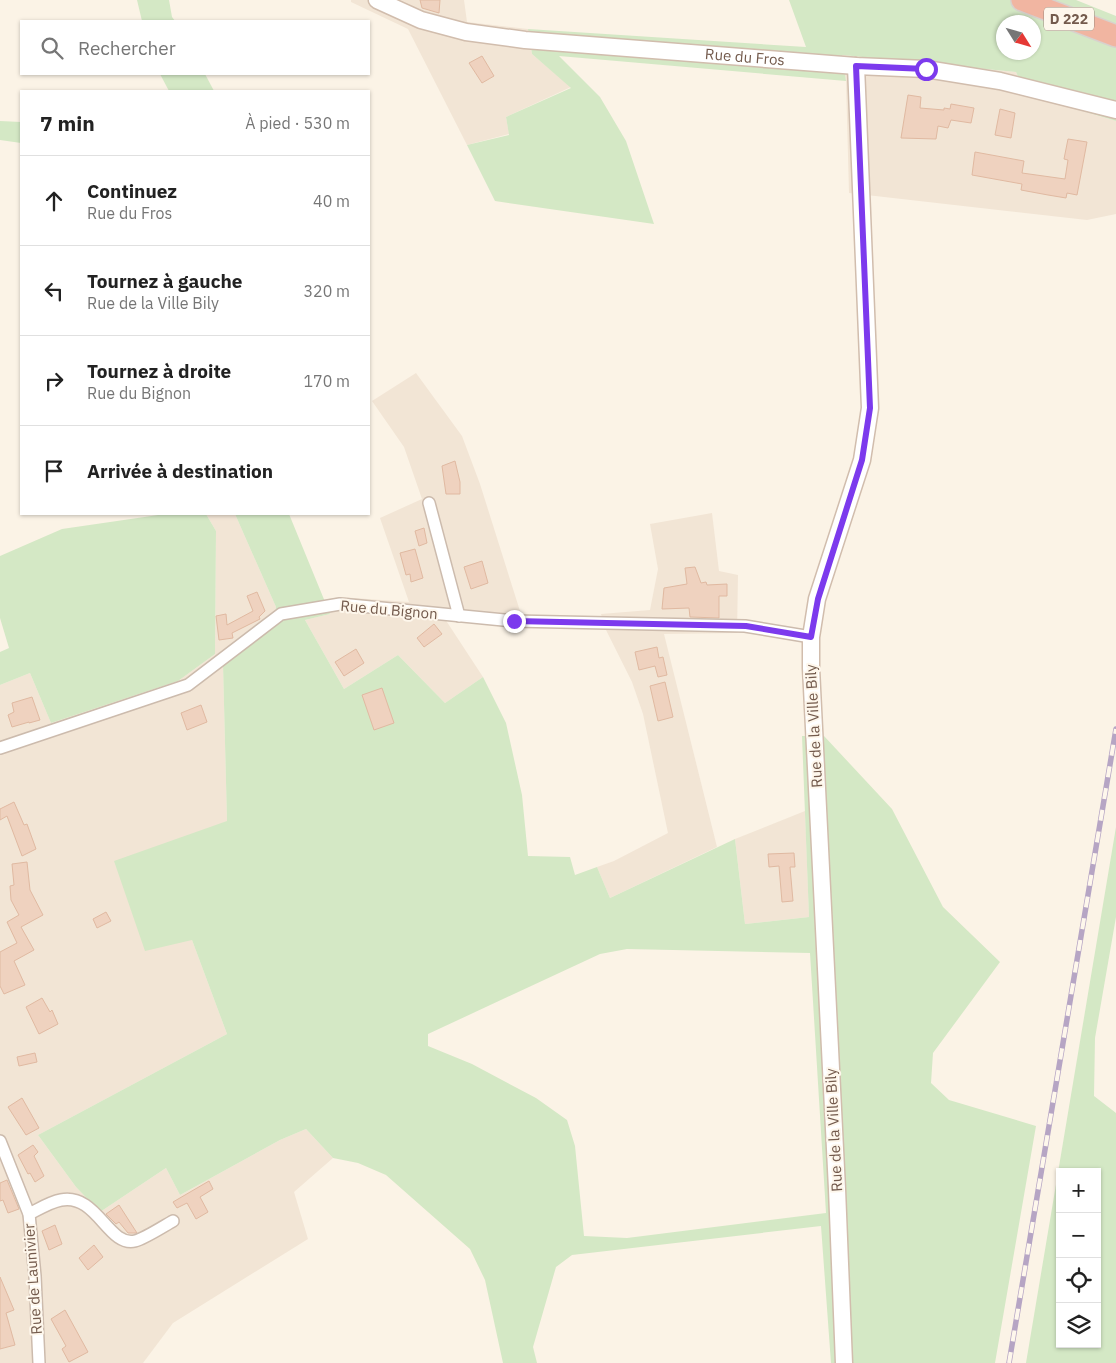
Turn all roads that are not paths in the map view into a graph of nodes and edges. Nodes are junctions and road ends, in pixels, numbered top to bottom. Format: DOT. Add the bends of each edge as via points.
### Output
graph roads {
  1 [pos="377,0"];
  2 [pos="1022,0"];
  3 [pos="1116,36"];
  4 [pos="856,66"];
  5 [pos="1112,108"];
  6 [pos="430,503"];
  7 [pos="460,616"];
  8 [pos="811,637"];
  9 [pos="0,748"];
  10 [pos="0,1141"];
  11 [pos="29,1214"];
  12 [pos="173,1221"];
  13 [pos="39,1363"];
  14 [pos="844,1363"];
  1 -- 4 [label="street, Rue du Fros" via="422,20 466,32 525,40"];
  2 -- 3 [label="highway, D 222"];
  4 -- 5 [label="street, Rue du Fros" via="926,69 1000,80"];
  4 -- 8 [label="street, Rue de la Ville Bily" via="870,408 862,460 818,599"];
  6 -- 7 [label="street"];
  7 -- 8 [label="street, Rue du Bignon" via="514,621 746,626"];
  7 -- 9 [label="street, Rue du Bignon" via="340,604 281,614 188,685"];
  8 -- 14 [label="street, Rue de la Ville Bily"];
  10 -- 11 [label="street, Rue de Launivier"];
  11 -- 12 [label="street" via="60,1200 74,1199 88,1206 116,1236 135,1241"];
  11 -- 13 [label="street, Rue de Launivier"];
}
